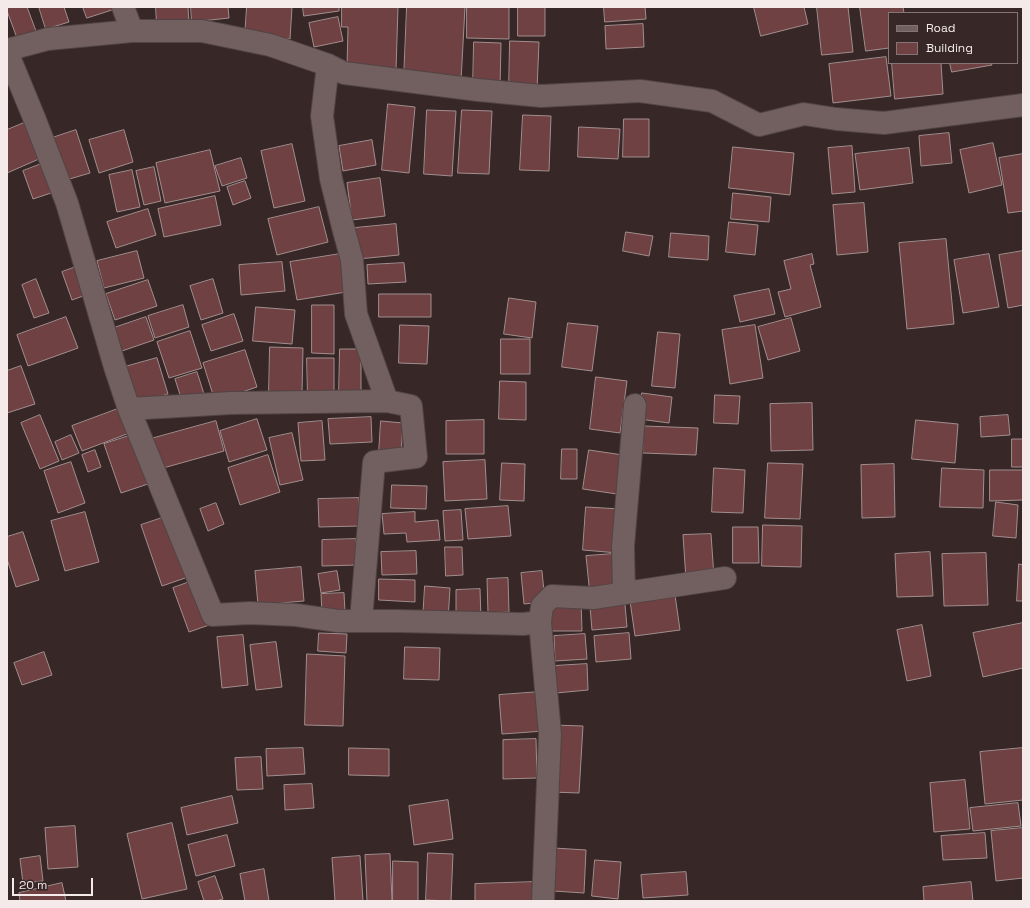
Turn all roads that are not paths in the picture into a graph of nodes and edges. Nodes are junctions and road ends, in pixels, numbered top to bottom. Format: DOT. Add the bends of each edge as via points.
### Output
graph roads {
  1 [pos="123,7"];
  2 [pos="132,32"];
  3 [pos="7,51"];
  4 [pos="328,65"];
  5 [pos="1023,105"];
  6 [pos="387,402"];
  7 [pos="635,405"];
  8 [pos="129,409"];
  9 [pos="725,578"];
  10 [pos="624,593"];
  11 [pos="361,620"];
  12 [pos="540,622"];
  13 [pos="544,901"];
  1 -- 2 [label="street"];
  2 -- 3 [label="street" via="48,39"];
  2 -- 4 [label="street" via="202,31 270,46"];
  3 -- 8 [label="street" via="66,203"];
  4 -- 5 [label="street" via="344,74 541,96 648,92 712,101 759,125 804,114 884,123"];
  4 -- 6 [label="street" via="322,116 331,179 352,260 356,314"];
  6 -- 8 [label="street" via="231,403"];
  6 -- 11 [label="street" via="411,406 416,457 374,462"];
  7 -- 10 [label="street" via="624,546"];
  8 -- 11 [label="street" via="213,615 250,613 296,615 338,621"];
  9 -- 10 [label="street"];
  10 -- 12 [label="street" via="593,598 552,596 542,606"];
  11 -- 12 [label="street" via="523,624"];
  12 -- 13 [label="street" via="550,734"];
}
